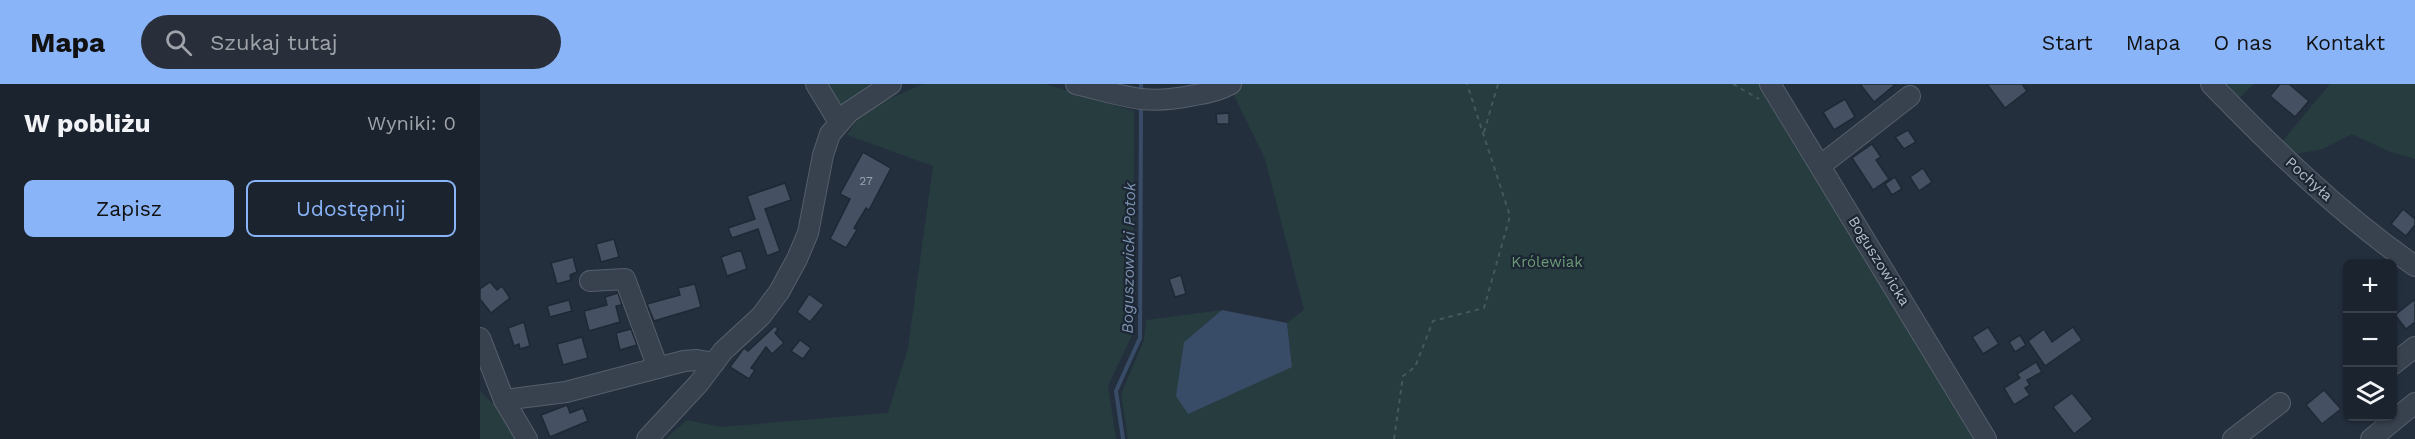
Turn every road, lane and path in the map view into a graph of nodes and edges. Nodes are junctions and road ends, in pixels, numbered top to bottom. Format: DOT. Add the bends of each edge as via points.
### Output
graph roads {
  1 [pos="816,84"];
  2 [pos="891,84"];
  3 [pos="1076,84"];
  4 [pos="1231,84"];
  5 [pos="1467,84"];
  6 [pos="1498,84"];
  7 [pos="1770,84"];
  8 [pos="2211,84"];
  9 [pos="1910,96"];
  10 [pos="839,122"];
  11 [pos="1484,132"];
  12 [pos="1820,166"];
  13 [pos="2415,266"];
  14 [pos="590,281"];
  15 [pos="480,338"];
  16 [pos="2415,347"];
  17 [pos="2397,361"];
  18 [pos="714,363"];
  19 [pos="658,368"];
  20 [pos="504,400"];
  21 [pos="2280,403"];
  22 [pos="2415,403"];
  23 [pos="527,439"];
  24 [pos="647,439"];
  25 [pos="1394,439"];
  26 [pos="1986,439"];
  27 [pos="2233,439"];
  28 [pos="2371,439"];
  1 -- 10 [label="street"];
  2 -- 10 [label="street"];
  3 -- 4 [label="street" via="1150,102 1211,92"];
  5 -- 11 [label="path"];
  6 -- 11 [label="path"];
  7 -- 12 [label="street, Boguszowicka"];
  8 -- 13 [label="street, Pochyła" via="2344,210"];
  9 -- 12 [label="street"];
  10 -- 18 [label="street" via="826,143 813,218 797,259 767,309"];
  11 -- 25 [label="path" via="1510,216 1484,308 1433,321 1415,367 1403,376"];
  12 -- 26 [label="street, Boguszowicka"];
  14 -- 19 [label="street" via="625,279"];
  15 -- 20 [label="street"];
  16 -- 17 [label="street"];
  18 -- 19 [label="street" via="691,360"];
  18 -- 24 [label="street"];
  19 -- 20 [label="street" via="566,392"];
  20 -- 23 [label="street"];
  21 -- 27 [label="street"];
  22 -- 28 [label="street"];
}
